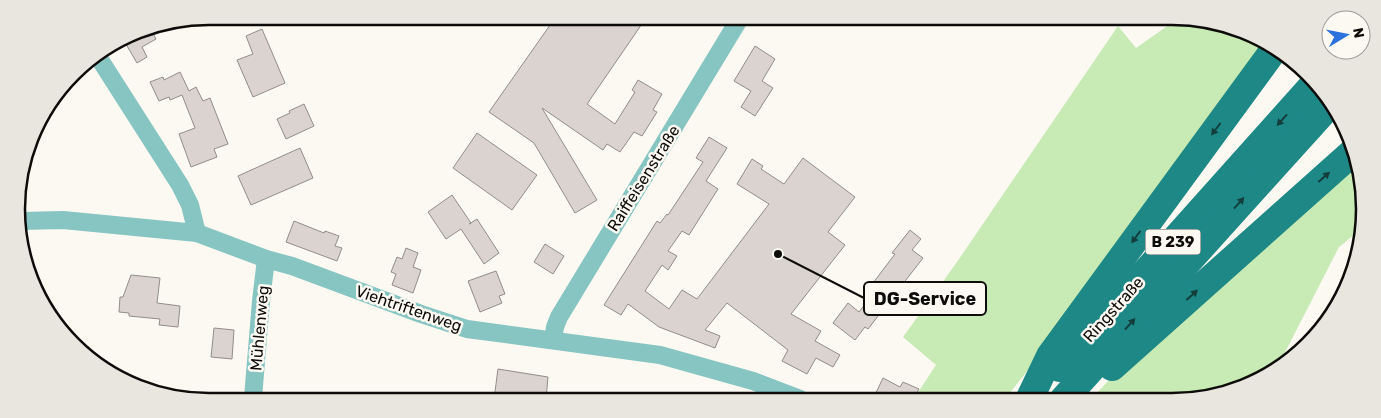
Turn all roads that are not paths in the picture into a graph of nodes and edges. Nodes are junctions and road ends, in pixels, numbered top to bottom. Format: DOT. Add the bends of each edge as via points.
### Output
graph roads {
  1 [pos="736,25"];
  2 [pos="1271,54"];
  3 [pos="101,61"];
  4 [pos="1310,88"];
  5 [pos="1326,109"];
  6 [pos="1348,156"];
  7 [pos="25,221"];
  8 [pos="197,233"];
  9 [pos="266,259"];
  10 [pos="553,340"];
  11 [pos="253,393"];
  12 [pos="784,393"];
  13 [pos="1033,393"];
  14 [pos="1036,393"];
  15 [pos="1069,393"];
  16 [pos="1086,393"];
  1 -- 10 [label="street, Raiffeisenstraße" via="558,317"];
  2 -- 13 [label="highway, one-way" via="1050,356"];
  3 -- 8 [label="street" via="180,185 190,205"];
  4 -- 14 [label="highway, Ringstraße / B 239, one-way"];
  15 -- 5 [label="highway, Ringstraße / B 239, one-way"];
  16 -- 6 [label="highway, one-way"];
  7 -- 8 [label="street, Viehtriftenweg" via="64,220"];
  8 -- 9 [label="street, Viehtriftenweg"];
  9 -- 10 [label="street, Viehtriftenweg" via="467,329"];
  9 -- 11 [label="street, Mühlenweg"];
  10 -- 12 [label="street, Viehtriftenweg" via="660,356 753,381"];
}
